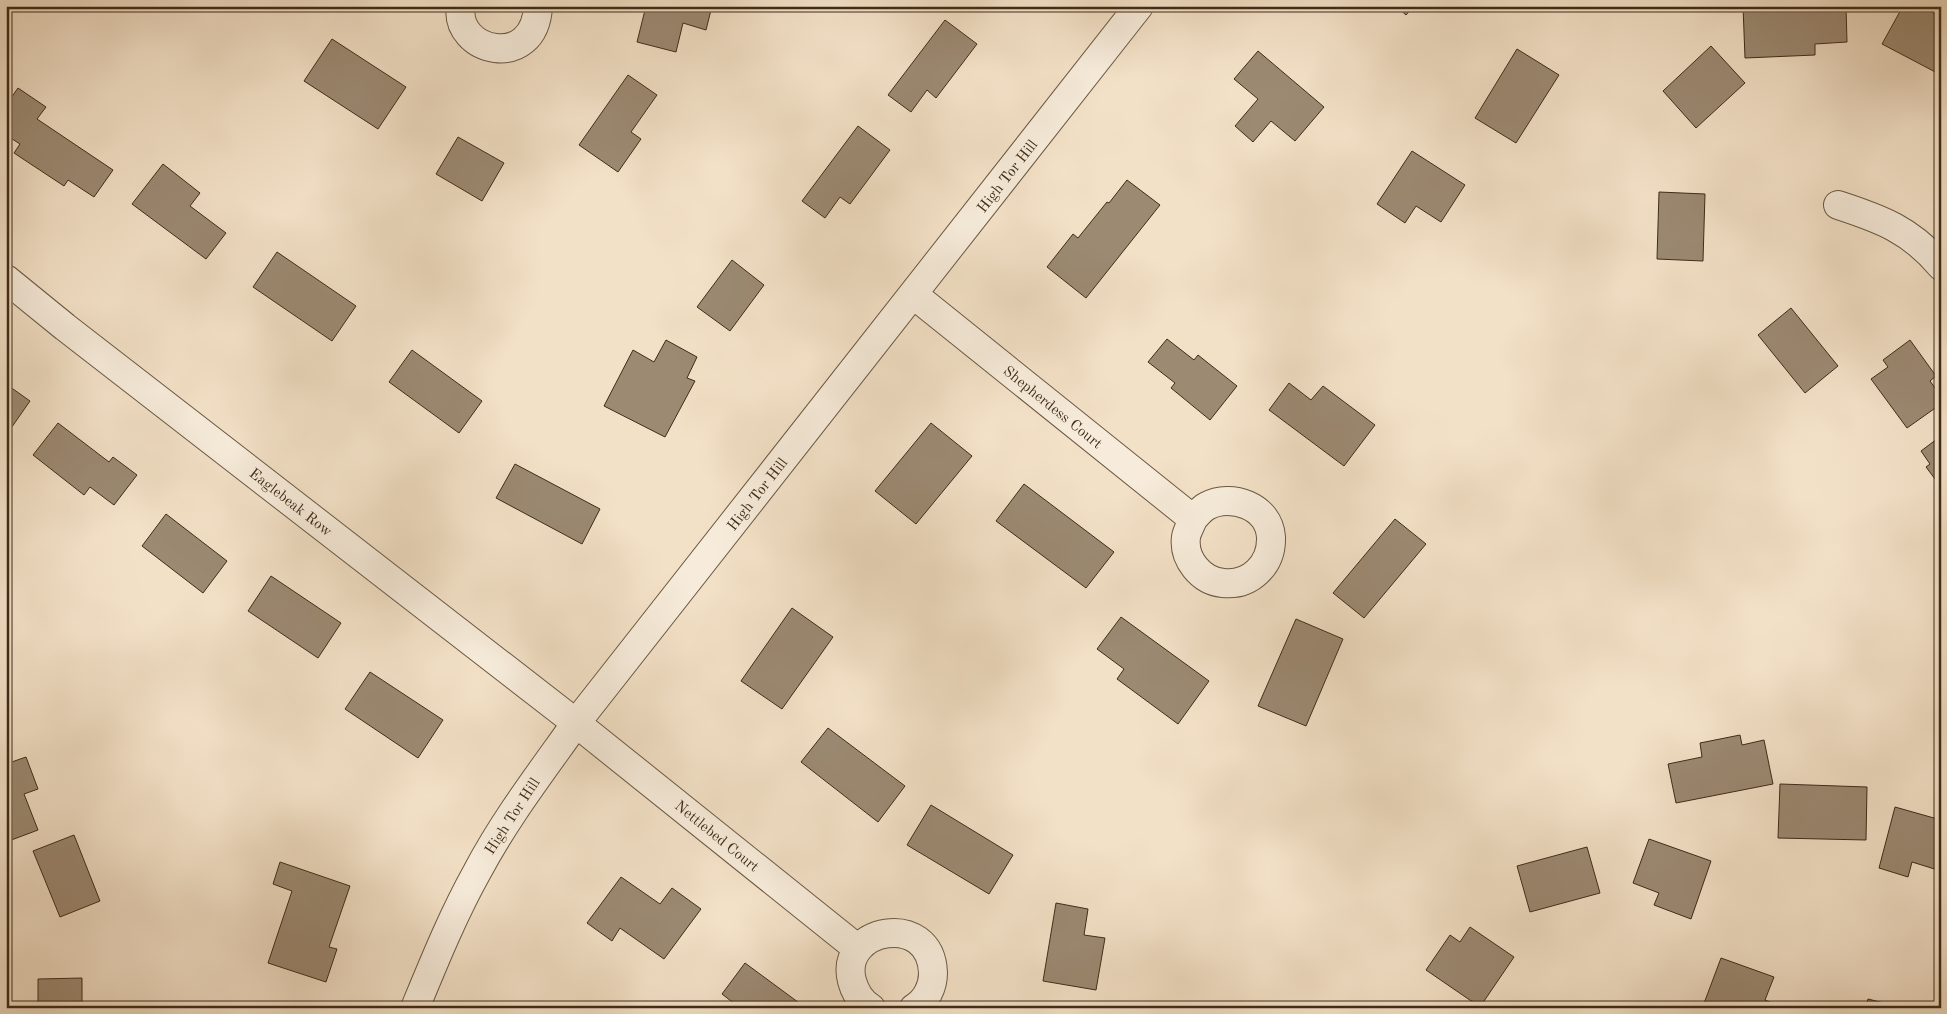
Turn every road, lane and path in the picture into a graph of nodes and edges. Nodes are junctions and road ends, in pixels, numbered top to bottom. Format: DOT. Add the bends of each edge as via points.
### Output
graph roads {
  1 [pos="461,6"];
  2 [pos="538,6"];
  3 [pos="1139,6"];
  4 [pos="1838,205"];
  5 [pos="1941,266"];
  6 [pos="6,279"];
  7 [pos="914,295"];
  8 [pos="1193,519"];
  9 [pos="576,722"];
  10 [pos="858,950"];
  11 [pos="416,1008"];
  12 [pos="871,1008"];
  13 [pos="914,1008"];
  1 -- 2 [label="street" via="463,24 471,36 484,46 501,50 517,45 529,36 538,20"];
  3 -- 7 [label="street, High Tor Hill"];
  4 -- 5 [label="street" via="1878,218 1906,232"];
  6 -- 9 [label="street, Eaglebeak Row"];
  7 -- 8 [label="street, Shepherdess Court"];
  7 -- 9 [label="street, High Tor Hill"];
  9 -- 10 [label="street, Nettlebed Court"];
  9 -- 11 [label="street, High Tor Hill" via="516,807 476,872 443,940"];
  10 -- 12 [label="street" via="852,962 851,978 854,990"];
  10 -- 13 [label="street" via="870,938 887,932 903,933 918,941 933,965 933,980 927,995"];
}
